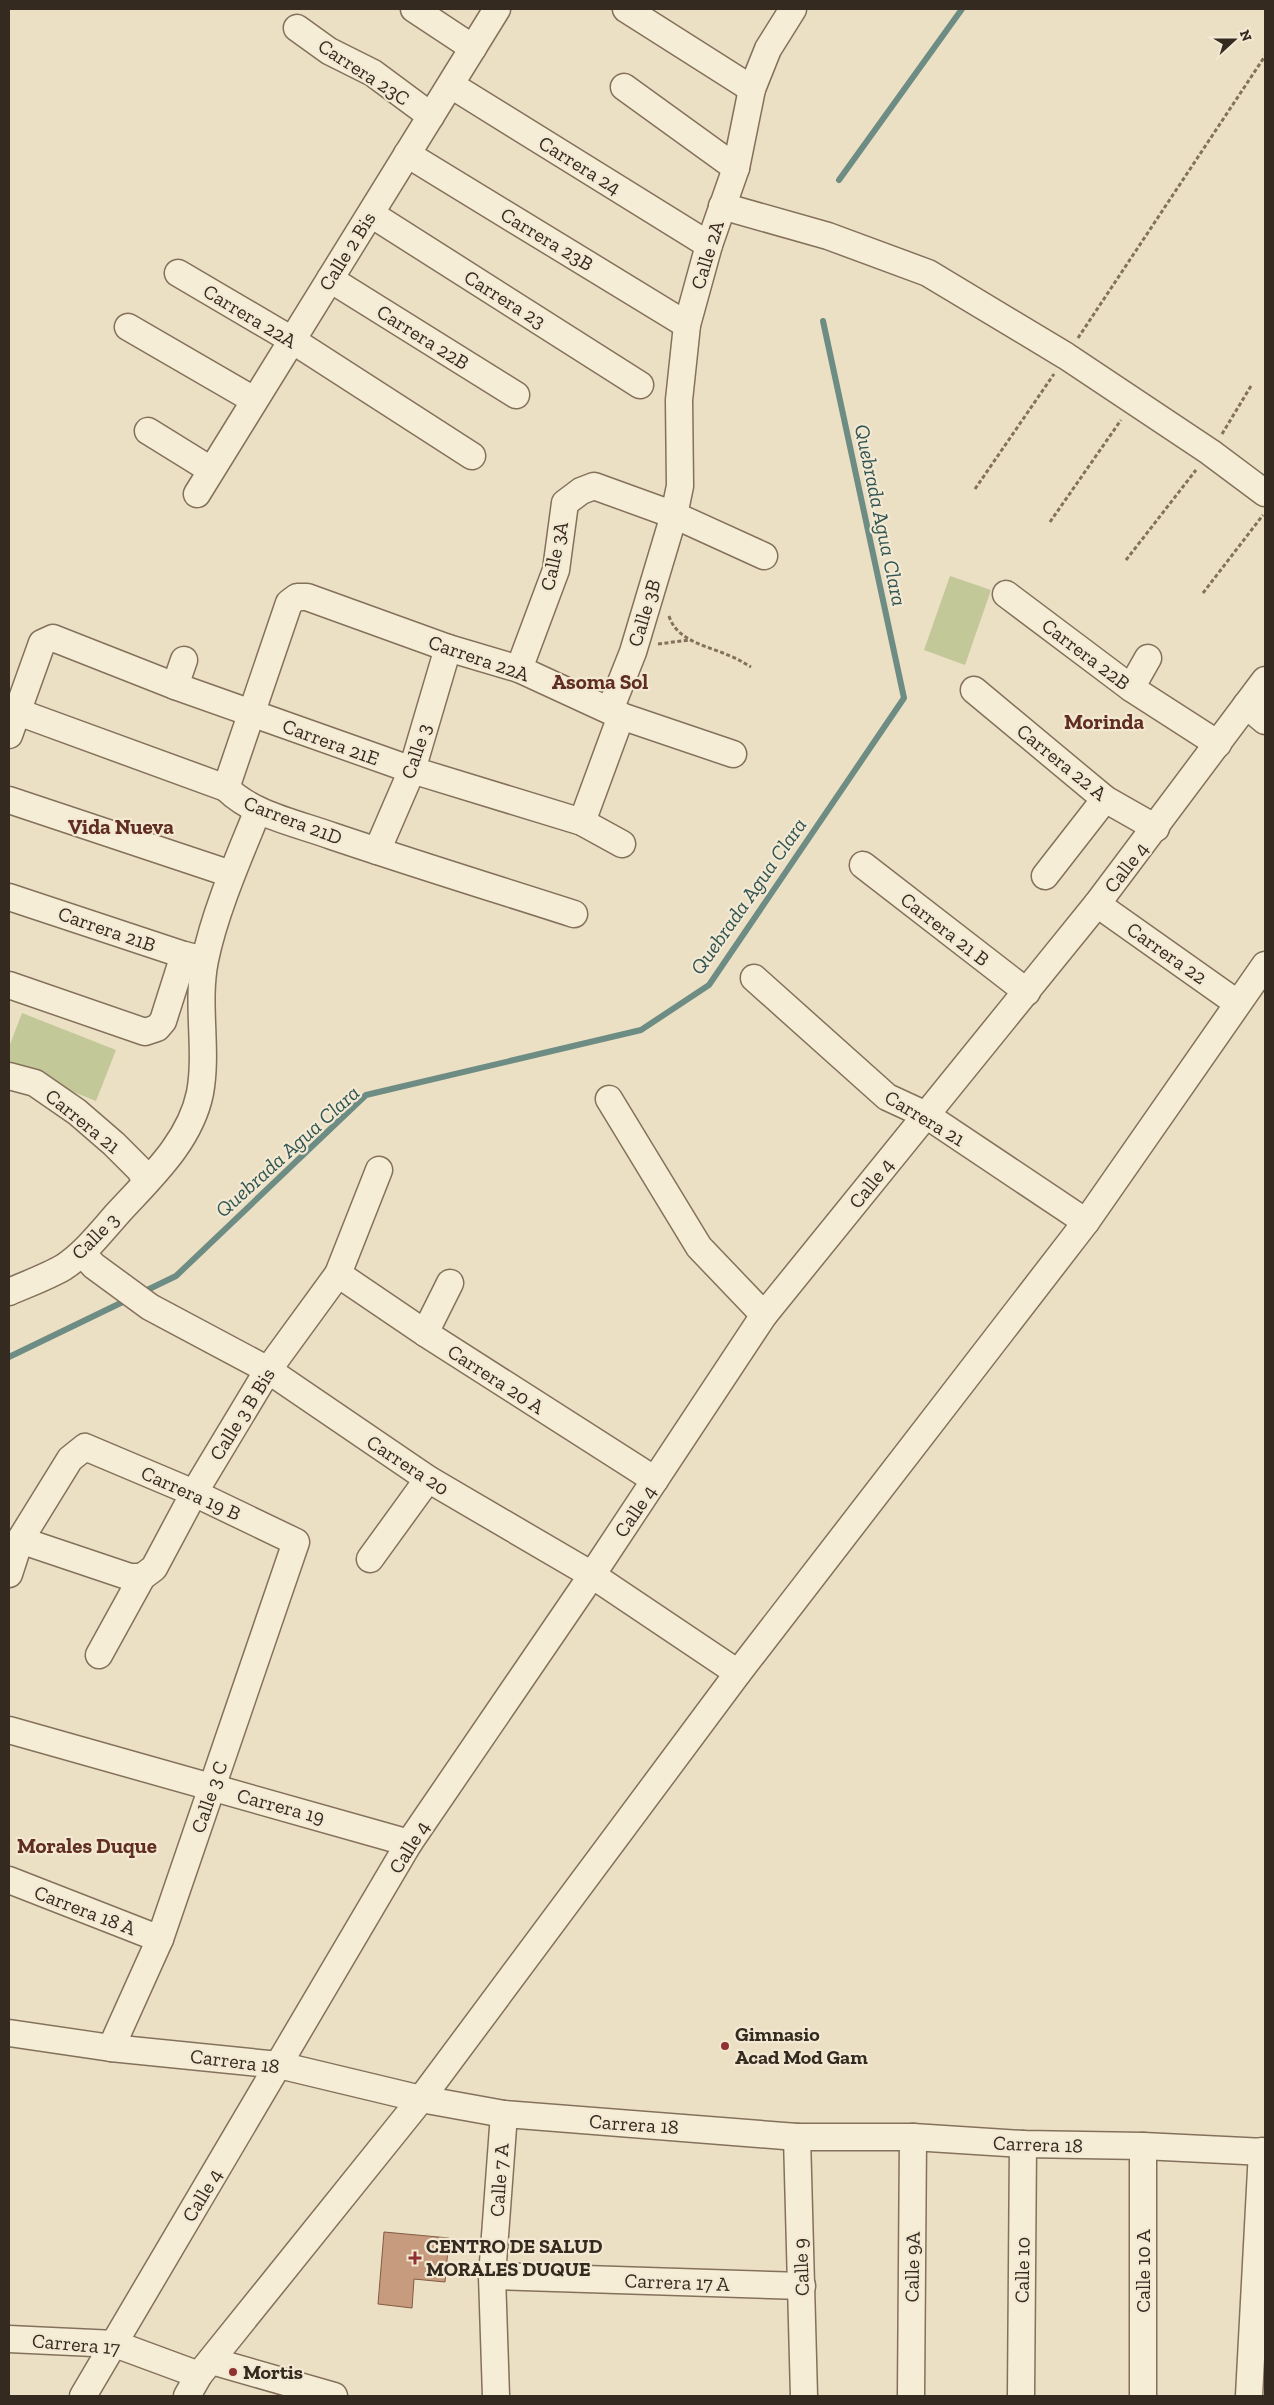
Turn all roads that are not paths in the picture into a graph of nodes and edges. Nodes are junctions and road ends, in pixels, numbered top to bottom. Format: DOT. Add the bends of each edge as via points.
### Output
graph roads {
  1 [pos="414,9"];
  2 [pos="497,9"];
  3 [pos="626,9"];
  4 [pos="793,9"];
  5 [pos="297,28"];
  6 [pos="473,48"];
  7 [pos="451,85"];
  8 [pos="624,87"];
  9 [pos="752,89"];
  10 [pos="431,116"];
  11 [pos="407,154"];
  12 [pos="736,168"];
  13 [pos="722,206"];
  14 [pos="371,214"];
  15 [pos="709,245"];
  16 [pos="178,273"];
  17 [pos="330,279"];
  18 [pos="687,325"];
  19 [pos="128,328"];
  20 [pos="292,340"];
  21 [pos="640,385"];
  22 [pos="516,395"];
  23 [pos="254,400"];
  24 [pos="148,431"];
  25 [pos="472,456"];
  26 [pos="211,470"];
  27 [pos="1265,493"];
  28 [pos="197,494"];
  29 [pos="674,515"];
  30 [pos="764,556"];
  31 [pos="1006,594"];
  32 [pos="448,648"];
  33 [pos="1148,658"];
  34 [pos="184,660"];
  35 [pos="519,669"];
  36 [pos="1265,680"];
  37 [pos="175,686"];
  38 [pos="1131,688"];
  39 [pos="974,690"];
  40 [pos="615,713"];
  41 [pos="1256,713"];
  42 [pos="252,714"];
  43 [pos="13,724"];
  44 [pos="1218,744"];
  45 [pos="733,754"];
  46 [pos="412,770"];
  47 [pos="226,788"];
  48 [pos="1105,799"];
  49 [pos="9,800"];
  50 [pos="258,810"];
  51 [pos="582,822"];
  52 [pos="1156,828"];
  53 [pos="622,844"];
  54 [pos="377,851"];
  55 [pos="863,866"];
  56 [pos="231,874"];
  57 [pos="1045,876"];
  58 [pos="9,896"];
  59 [pos="1097,904"];
  60 [pos="574,914"];
  61 [pos="194,958"];
  62 [pos="1265,965"];
  63 [pos="754,978"];
  64 [pos="9,985"];
  65 [pos="1027,992"];
  66 [pos="1237,1003"];
  67 [pos="9,1076"];
  68 [pos="609,1099"];
  69 [pos="926,1115"];
  70 [pos="379,1170"];
  71 [pos="146,1182"];
  72 [pos="1086,1222"];
  73 [pos="88,1259"];
  74 [pos="338,1274"];
  75 [pos="450,1283"];
  76 [pos="9,1292"];
  77 [pos="764,1315"];
  78 [pos="425,1333"];
  79 [pos="268,1370"];
  80 [pos="428,1479"];
  81 [pos="655,1480"];
  82 [pos="194,1493"];
  83 [pos="20,1540"];
  84 [pos="296,1542"];
  85 [pos="370,1559"];
  86 [pos="9,1574"];
  87 [pos="592,1575"];
  88 [pos="142,1577"];
  89 [pos="99,1655"];
  90 [pos="738,1673"];
  91 [pos="9,1730"];
  92 [pos="213,1788"];
  93 [pos="409,1843"];
  94 [pos="9,1880"];
  95 [pos="160,1939"];
  96 [pos="9,2033"];
  97 [pos="111,2048"];
  98 [pos="279,2065"];
  99 [pos="421,2099"];
  100 [pos="504,2114"];
  101 [pos="797,2137"];
  102 [pos="914,2137"];
  103 [pos="1023,2144"];
  104 [pos="1143,2146"];
  105 [pos="1264,2152"];
  106 [pos="492,2276"];
  107 [pos="802,2286"];
  108 [pos="9,2339"];
  109 [pos="114,2344"];
  110 [pos="199,2378"];
  111 [pos="83,2396"];
  112 [pos="334,2396"];
  113 [pos="496,2396"];
  114 [pos="804,2396"];
  115 [pos="911,2396"];
  116 [pos="1021,2396"];
  117 [pos="1143,2396"];
  118 [pos="1249,2396"];
  1 -- 6 [label="street"];
  2 -- 6 [label="street, Calle 2 Bis"];
  3 -- 9 [label="street"];
  4 -- 9 [label="street, Calle 2A" via="768,49"];
  5 -- 10 [label="street, Carrera 23C" via="329,51 373,73"];
  6 -- 7 [label="street, Calle 2 Bis"];
  7 -- 10 [label="street, Calle 2 Bis"];
  7 -- 15 [label="street, Carrera 24"];
  8 -- 12 [label="street"];
  9 -- 12 [label="street, Calle 2A"];
  10 -- 11 [label="street, Calle 2 Bis"];
  11 -- 14 [label="street, Calle 2 Bis"];
  11 -- 18 [label="street, Carrera 23B"];
  12 -- 13 [label="street, Calle 2A"];
  13 -- 15 [label="street, Calle 2A"];
  13 -- 27 [label="street" via="828,236 928,273 1066,356 1210,452"];
  14 -- 17 [label="street, Calle 2 Bis"];
  14 -- 21 [label="street, Carrera 23"];
  15 -- 18 [label="street, Calle 2A"];
  16 -- 20 [label="street, Carrera 22A"];
  17 -- 20 [label="street, Calle 2 Bis"];
  17 -- 22 [label="street, Carrera 22B"];
  18 -- 29 [label="street, Calle 2A" via="679,400 680,486"];
  19 -- 23 [label="street"];
  20 -- 23 [label="street, Calle 2 Bis"];
  20 -- 25 [label="street, Carrera 22A"];
  23 -- 26 [label="street, Calle 2 Bis"];
  24 -- 26 [label="street"];
  26 -- 28 [label="street, Calle 2 Bis"];
  29 -- 30 [label="street"];
  29 -- 35 [label="street, Calle 3A" via="594,486 581,490 565,503 556,570"];
  29 -- 40 [label="street, Calle 3B"];
  31 -- 38 [label="street, Carrera 22B"];
  32 -- 35 [label="street, Carrera 22A"];
  32 -- 42 [label="street, Carrera 22A" via="307,597 298,597 289,603"];
  32 -- 46 [label="street, Calle 3"];
  33 -- 38 [label="street"];
  34 -- 37 [label="street"];
  35 -- 40 [label="street, Carrera 22A"];
  36 -- 41 [label="street, Calle 4"];
  37 -- 42 [label="street, Carrera 21E"];
  37 -- 43 [label="street, Carrera 21E" via="54,638 42,643"];
  38 -- 44 [label="street, Carrera 22B"];
  39 -- 48 [label="street, Carrera 22 A"];
  40 -- 45 [label="street, Carrera 22A"];
  40 -- 51 [label="street, Calle 3B"];
  41 -- 44 [label="street, Calle 4"];
  42 -- 46 [label="street, Carrera 21E"];
  42 -- 47 [label="street"];
  43 -- 47 [label="street, Carrera 21D"];
  44 -- 52 [label="street, Calle 4"];
  46 -- 51 [label="street, Carrera 21E"];
  46 -- 54 [label="street, Calle 3"];
  47 -- 50 [label="street, Carrera 21D" via="237,800"];
  48 -- 52 [label="street, Carrera 22 A"];
  48 -- 57 [label="street"];
  49 -- 56 [label="street"];
  50 -- 54 [label="street, Carrera 21D"];
  50 -- 56 [label="street"];
  51 -- 53 [label="street, Carrera 21E"];
  52 -- 59 [label="street, Calle 4"];
  54 -- 60 [label="street, Carrera 21D"];
  55 -- 65 [label="street, Carrera 21 B"];
  56 -- 61 [label="street"];
  58 -- 61 [label="street, Carrera 21B"];
  59 -- 65 [label="street, Calle 4"];
  59 -- 66 [label="street, Carrera 22"];
  61 -- 64 [label="street" via="163,1021 157,1028 145,1032"];
  61 -- 71 [label="street, Calle 3" via="200,998 200,1094 190,1124"];
  62 -- 66 [label="street"];
  63 -- 69 [label="street, Carrera 21" via="887,1097"];
  65 -- 69 [label="street, Calle 4"];
  66 -- 72 [label="street"];
  67 -- 71 [label="street, Carrera 21" via="35,1083 77,1112 140,1170"];
  68 -- 77 [label="street" via="699,1247"];
  69 -- 72 [label="street, Carrera 21"];
  69 -- 77 [label="street, Calle 4"];
  70 -- 74 [label="street, Calle 3 B Bis"];
  71 -- 73 [label="street, Calle 3"];
  72 -- 90 [label="street"];
  73 -- 76 [label="street, Calle 3"];
  73 -- 79 [label="street, Carrera 20" via="150,1307"];
  74 -- 78 [label="street, Carrera 20 A"];
  74 -- 79 [label="street, Calle 3 B Bis"];
  75 -- 78 [label="street"];
  77 -- 81 [label="street, Calle 4"];
  78 -- 81 [label="street, Carrera 20 A"];
  79 -- 80 [label="street, Carrera 20"];
  79 -- 82 [label="street, Calle 3 B Bis"];
  80 -- 85 [label="street"];
  80 -- 87 [label="street, Carrera 20"];
  81 -- 87 [label="street, Calle 4"];
  82 -- 83 [label="street, Carrera 19 B" via="85,1447 70,1459"];
  82 -- 84 [label="street, Carrera 19 B"];
  82 -- 88 [label="street, Calle 3 B Bis" via="154,1568"];
  83 -- 86 [label="street"];
  83 -- 88 [label="street" via="130,1577"];
  84 -- 92 [label="street, Calle 3 C"];
  87 -- 90 [label="street, Carrera 20"];
  87 -- 93 [label="street, Calle 4"];
  88 -- 89 [label="street, Calle 3 B Bis"];
  90 -- 99 [label="street"];
  91 -- 92 [label="street, Carrera 19"];
  92 -- 93 [label="street, Carrera 19"];
  92 -- 95 [label="street, Calle 3 C"];
  93 -- 98 [label="street, Calle 4"];
  94 -- 95 [label="street, Carrera 18 A"];
  95 -- 97 [label="street, Calle 3 C"];
  96 -- 97 [label="street, Carrera 18"];
  97 -- 98 [label="street, Carrera 18"];
  98 -- 99 [label="street, Carrera 18"];
  98 -- 109 [label="street, Calle 4"];
  99 -- 100 [label="street, Carrera 18"];
  99 -- 110 [label="street"];
  100 -- 101 [label="street, Carrera 18"];
  100 -- 106 [label="street, Calle 7 A"];
  101 -- 102 [label="street, Carrera 18"];
  101 -- 107 [label="street, Calle 9"];
  102 -- 103 [label="street, Carrera 18"];
  102 -- 115 [label="street, Calle 9A"];
  103 -- 104 [label="street, Carrera 18"];
  103 -- 116 [label="street, Calle 10"];
  104 -- 105 [label="street, Carrera 18"];
  104 -- 117 [label="street, Calle 10 A"];
  105 -- 118 [label="street"];
  106 -- 107 [label="street, Carrera 17 A"];
  106 -- 113 [label="street, Calle 7 A"];
  107 -- 114 [label="street, Calle 9"];
  108 -- 109 [label="street, Carrera 17"];
  109 -- 110 [label="street, Carrera 17"];
  109 -- 111 [label="street, Calle 4"];
  110 -- 112 [label="street, Carrera 17"];
}
